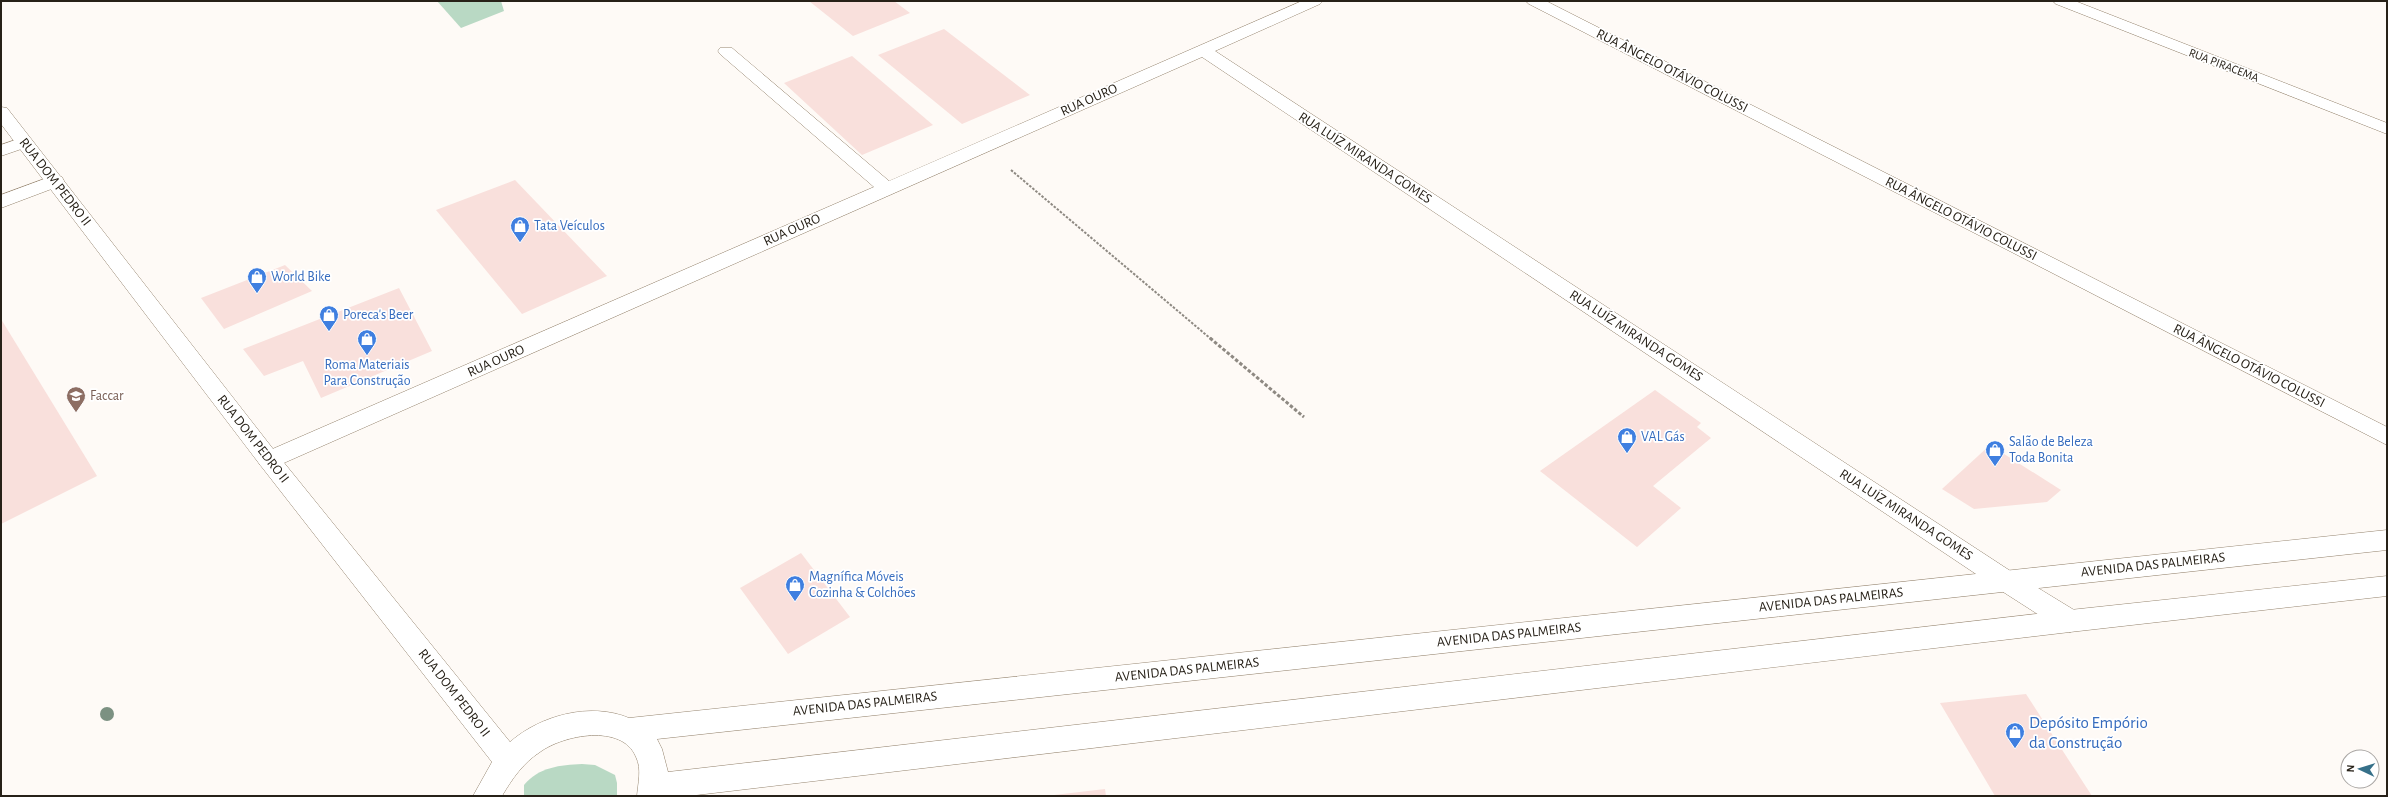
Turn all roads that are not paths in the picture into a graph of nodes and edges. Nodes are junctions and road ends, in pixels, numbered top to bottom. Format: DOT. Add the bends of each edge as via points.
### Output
graph roads {
  1 [pos="1315,1"];
  2 [pos="1534,1"];
  3 [pos="2061,1"];
  4 [pos="1203,50"];
  5 [pos="726,51"];
  6 [pos="1,112"];
  7 [pos="2387,129"];
  8 [pos="24,142"];
  9 [pos="1,151"];
  10 [pos="55,181"];
  11 [pos="887,189"];
  12 [pos="1,202"];
  13 [pos="2387,437"];
  14 [pos="270,460"];
  15 [pos="2387,540"];
  16 [pos="2006,581"];
  17 [pos="2387,586"];
  18 [pos="2070,621"];
  19 [pos="630,730"];
  20 [pos="509,762"];
  21 [pos="652,792"];
  22 [pos="487,796"];
  1 -- 4 [label="street, RUA OURO"];
  2 -- 13 [label="street, RUA ÂNGELO OTÁVIO COLUSSI"];
  3 -- 7 [label="street, RUA PIRACEMA"];
  4 -- 11 [label="street, RUA OURO"];
  4 -- 16 [label="street, RUA LUÍZ MIRANDA GOMES"];
  5 -- 11 [label="street"];
  6 -- 8 [label="street, RUA DOM PEDRO II"];
  8 -- 9 [label="street"];
  8 -- 10 [label="street, RUA DOM PEDRO II"];
  10 -- 12 [label="street"];
  10 -- 14 [label="street, RUA DOM PEDRO II"];
  11 -- 14 [label="street, RUA OURO"];
  14 -- 20 [label="street, RUA DOM PEDRO II"];
  15 -- 16 [label="street, AVENIDA DAS PALMEIRAS"];
  16 -- 18 [label="street, RUA LUÍZ MIRANDA GOMES"];
  16 -- 19 [label="street, AVENIDA DAS PALMEIRAS"];
  17 -- 18 [label="street"];
  18 -- 21 [label="street"];
  19 -- 20 [label="street" via="601,722 566,726 531,742"];
  19 -- 21 [label="street" via="650,750 656,779"];
  20 -- 22 [label="street" via="498,773"];
}
